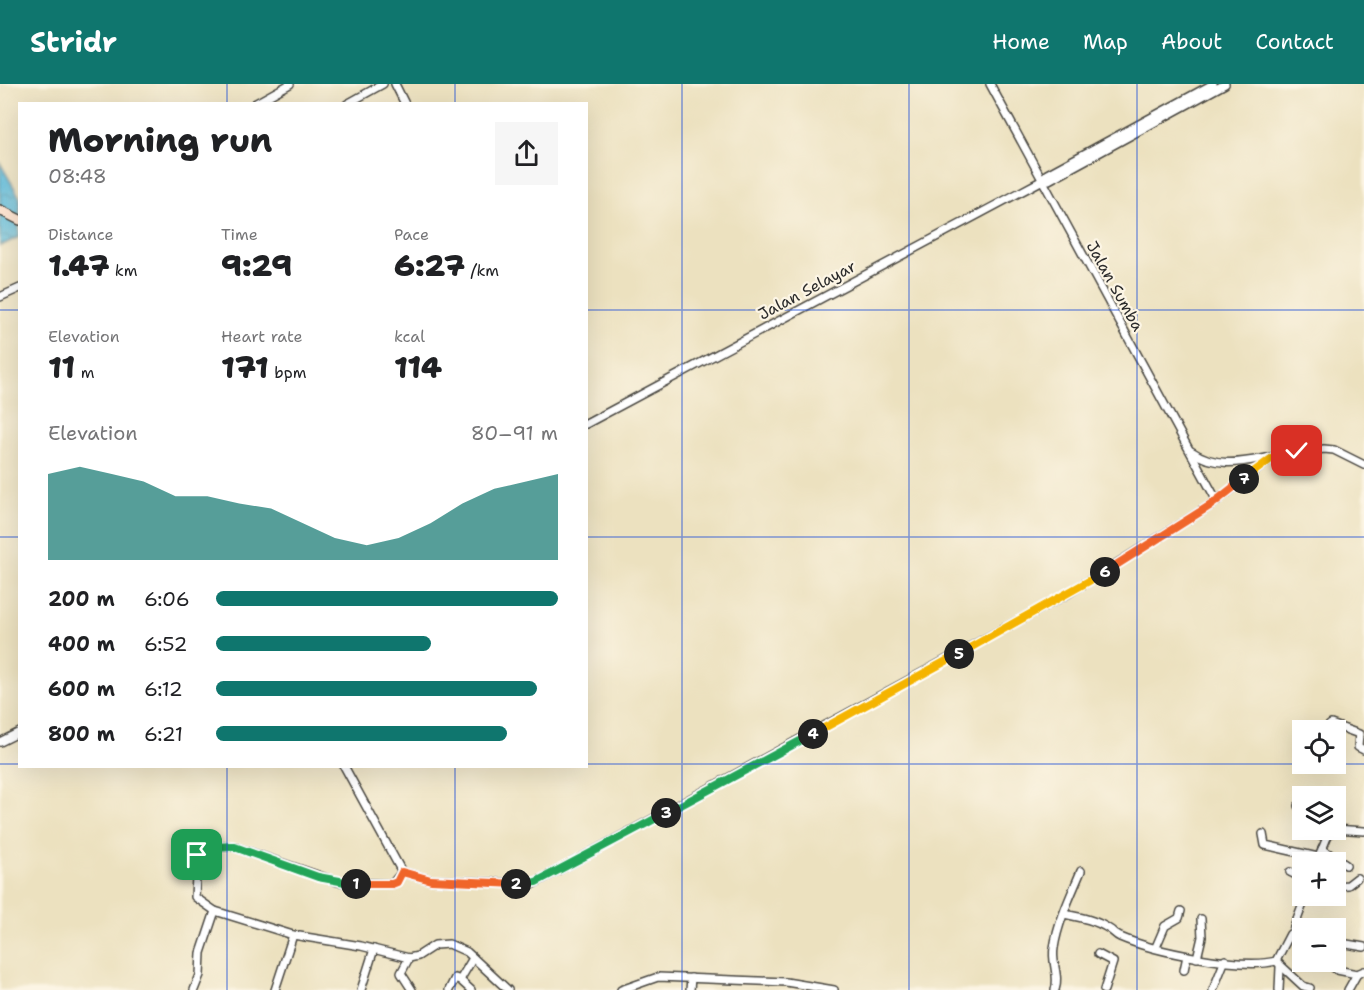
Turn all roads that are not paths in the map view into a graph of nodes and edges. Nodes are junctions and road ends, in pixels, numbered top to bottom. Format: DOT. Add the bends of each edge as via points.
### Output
graph roads {
  1 [pos="290,84"];
  2 [pos="383,84"];
  3 [pos="395,84"];
  4 [pos="990,84"];
  5 [pos="1225,84"];
  6 [pos="1213,86"];
  7 [pos="258,102"];
  8 [pos="351,102"];
  9 [pos="404,102"];
  10 [pos="1041,181"];
  11 [pos="0,210"];
  12 [pos="18,219"];
  13 [pos="18,289"];
  14 [pos="0,297"];
  15 [pos="588,423"];
  16 [pos="1188,450"];
  17 [pos="1275,456"];
  18 [pos="1364,465"];
  19 [pos="1217,501"];
  20 [pos="1346,730"];
  21 [pos="18,733"];
  22 [pos="0,742"];
  23 [pos="1364,750"];
  24 [pos="345,768"];
  25 [pos="1346,830"];
  26 [pos="1364,831"];
  27 [pos="1263,834"];
  28 [pos="1326,840"];
  29 [pos="1322,849"];
  30 [pos="1321,852"];
  31 [pos="1326,852"];
  32 [pos="1292,853"];
  33 [pos="1081,871"];
  34 [pos="402,872"];
  35 [pos="1357,878"];
  36 [pos="1346,885"];
  37 [pos="215,911"];
  38 [pos="1180,911"];
  39 [pos="1064,914"];
  40 [pos="1201,919"];
  41 [pos="1292,933"];
  42 [pos="293,935"];
  43 [pos="1346,944"];
  44 [pos="1156,947"];
  45 [pos="1364,947"];
  46 [pos="374,949"];
  47 [pos="1098,954"];
  48 [pos="1187,956"];
  49 [pos="409,958"];
  50 [pos="473,958"];
  51 [pos="1197,958"];
  52 [pos="1225,960"];
  53 [pos="1278,964"];
  54 [pos="1184,970"];
  55 [pos="1360,973"];
  56 [pos="691,978"];
  57 [pos="460,980"];
  58 [pos="1310,988"];
  59 [pos="505,989"];
  60 [pos="194,990"];
  61 [pos="274,990"];
  62 [pos="361,990"];
  63 [pos="412,990"];
  64 [pos="449,990"];
  65 [pos="471,990"];
  66 [pos="621,990"];
  67 [pos="690,990"];
  68 [pos="830,990"];
  69 [pos="1055,990"];
  70 [pos="1104,990"];
  71 [pos="1213,990"];
  72 [pos="1279,990"];
  73 [pos="1348,990"];
  1 -- 7 [label="street"];
  2 -- 8 [label="street"];
  3 -- 9 [label="street"];
  4 -- 10 [label="street, Jalan Sumba"];
  5 -- 6 [label="street, Jalan Selayar"];
  6 -- 10 [label="street, Jalan Selayar"];
  10 -- 15 [label="street, Jalan Selayar"];
  10 -- 16 [label="street, Jalan Sumba"];
  11 -- 12 [label="main road"];
  13 -- 14 [label="street"];
  16 -- 17 [label="street" via="1224,464"];
  16 -- 19 [label="street, Jalan Sumba"];
  17 -- 18 [label="street" via="1309,449 1334,450"];
  17 -- 19 [label="street"];
  19 -- 34 [label="street" via="1069,593 536,882 522,885 431,880"];
  20 -- 23 [label="street" via="1359,735 1358,747"];
  21 -- 22 [label="street"];
  24 -- 34 [label="street"];
  25 -- 26 [label="street"];
  27 -- 32 [label="street" via="1265,845"];
  28 -- 29 [label="street"];
  29 -- 30 [label="street"];
  29 -- 31 [label="street"];
  33 -- 39 [label="street"];
  34 -- 37 [label="street" via="392,884 338,882 232,846 215,847 195,857 194,893 196,900"];
  35 -- 36 [label="street"];
  37 -- 42 [label="street"];
  37 -- 60 [label="street"];
  38 -- 44 [label="street" via="1179,918 1165,926"];
  39 -- 44 [label="street"];
  39 -- 69 [label="street" via="1054,946 1058,983"];
  40 -- 51 [label="street"];
  41 -- 53 [label="street"];
  42 -- 46 [label="street"];
  42 -- 61 [label="street"];
  43 -- 45 [label="street"];
  44 -- 48 [label="street"];
  46 -- 49 [label="street"];
  46 -- 62 [label="street"];
  47 -- 70 [label="street" via="1113,962"];
  48 -- 51 [label="street"];
  48 -- 54 [label="street"];
  49 -- 50 [label="street" via="446,944 461,948"];
  49 -- 63 [label="street" via="401,973"];
  50 -- 57 [label="street"];
  50 -- 59 [label="street"];
  51 -- 52 [label="street"];
  52 -- 53 [label="street"];
  52 -- 71 [label="street"];
  53 -- 58 [label="street"];
  53 -- 72 [label="street"];
  55 -- 73 [label="street"];
  56 -- 66 [label="street" via="645,979"];
  56 -- 67 [label="street"];
  56 -- 68 [label="street" via="786,982"];
  57 -- 64 [label="street" via="455,978"];
  57 -- 65 [label="street"];
}
